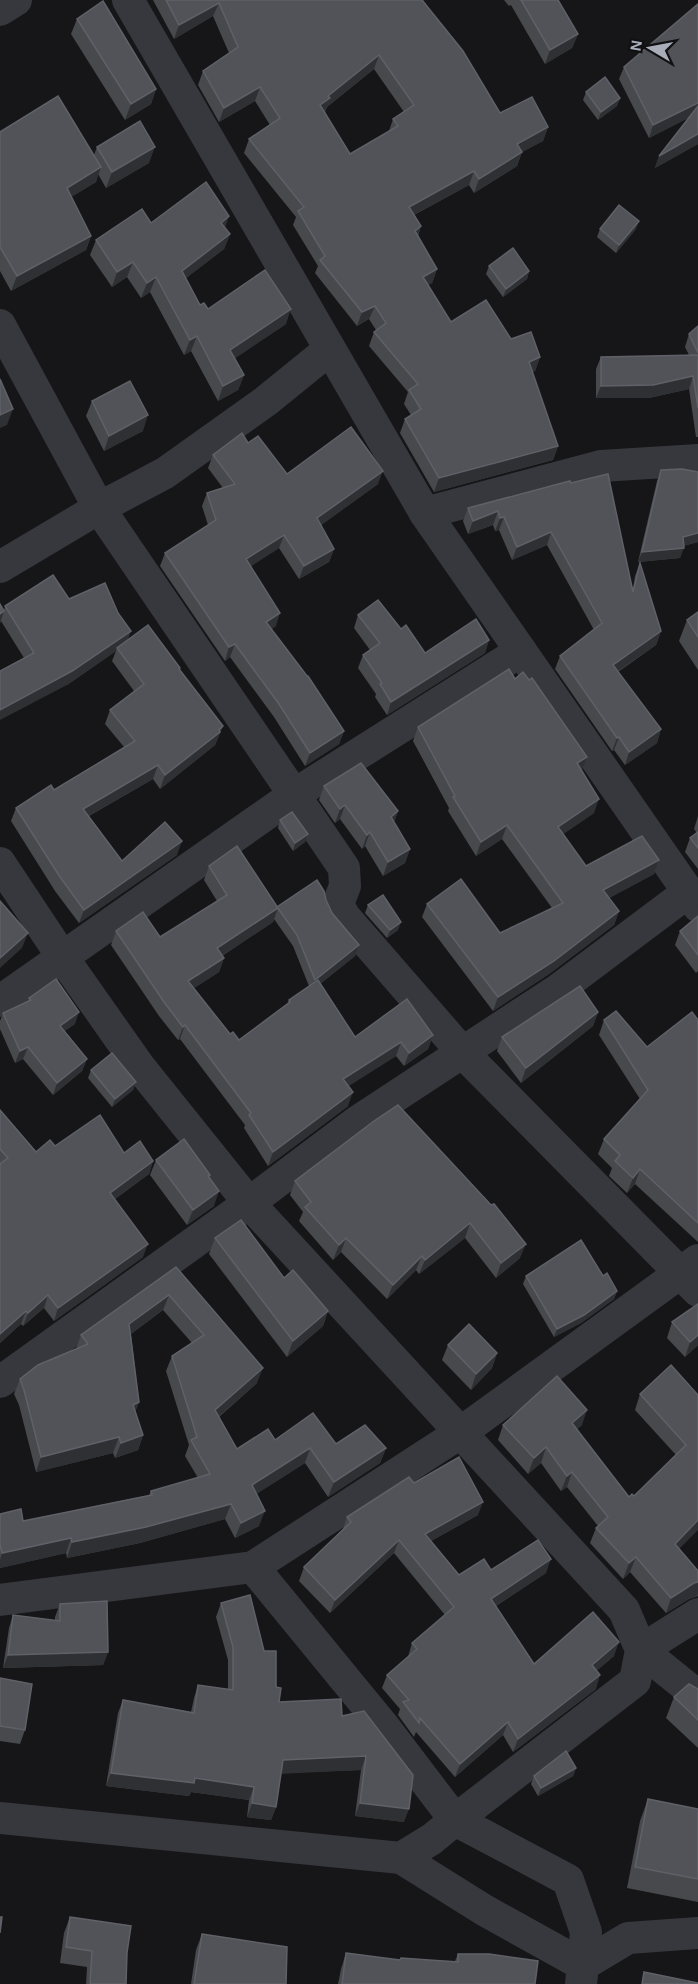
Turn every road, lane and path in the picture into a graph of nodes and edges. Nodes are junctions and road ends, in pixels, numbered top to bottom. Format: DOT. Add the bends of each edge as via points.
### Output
graph roads {
  1 [pos="16,0"];
  2 [pos="128,0"];
  3 [pos="0,10"];
  4 [pos="0,325"];
  5 [pos="330,349"];
  6 [pos="698,460"];
  7 [pos="99,507"];
  8 [pos="425,513"];
  9 [pos="0,567"];
  10 [pos="521,651"];
  11 [pos="295,794"];
  12 [pos="0,863"];
  13 [pos="693,900"];
  14 [pos="63,958"];
  15 [pos="0,1001"];
  16 [pos="464,1053"];
  17 [pos="249,1203"];
  18 [pos="692,1274"];
  19 [pos="0,1382"];
  20 [pos="460,1433"];
  21 [pos="253,1567"];
  22 [pos="0,1600"];
  23 [pos="698,1614"];
  24 [pos="641,1650"];
  25 [pos="698,1696"];
  26 [pos="0,1818"];
  27 [pos="455,1820"];
  28 [pos="401,1858"];
  29 [pos="698,1933"];
  30 [pos="582,1975"];
  1 -- 3 [label="street"];
  2 -- 5 [label="street"];
  4 -- 7 [label="street"];
  5 -- 7 [label="street" via="266,401 165,473"];
  5 -- 8 [label="street"];
  6 -- 8 [label="street" via="601,466"];
  7 -- 9 [label="street"];
  7 -- 11 [label="street"];
  8 -- 10 [label="street"];
  10 -- 11 [label="street"];
  10 -- 13 [label="street"];
  11 -- 14 [label="street"];
  11 -- 16 [label="street" via="344,868 345,886 338,903 344,916"];
  12 -- 14 [label="street"];
  13 -- 16 [label="street"];
  14 -- 15 [label="street"];
  14 -- 17 [label="street" via="139,1066"];
  16 -- 17 [label="street" via="358,1121"];
  16 -- 18 [label="street"];
  17 -- 19 [label="street"];
  17 -- 20 [label="street"];
  18 -- 20 [label="street"];
  20 -- 21 [label="street"];
  20 -- 24 [label="street" via="624,1610"];
  21 -- 22 [label="street"];
  21 -- 27 [label="street"];
  23 -- 24 [label="street"];
  24 -- 25 [label="street"];
  24 -- 27 [label="street" via="635,1681"];
  26 -- 28 [label="street"];
  27 -- 28 [label="street"];
  27 -- 30 [label="street" via="568,1880 586,1932"];
  28 -- 30 [label="street"];
  29 -- 30 [label="street" via="628,1938"];
}
